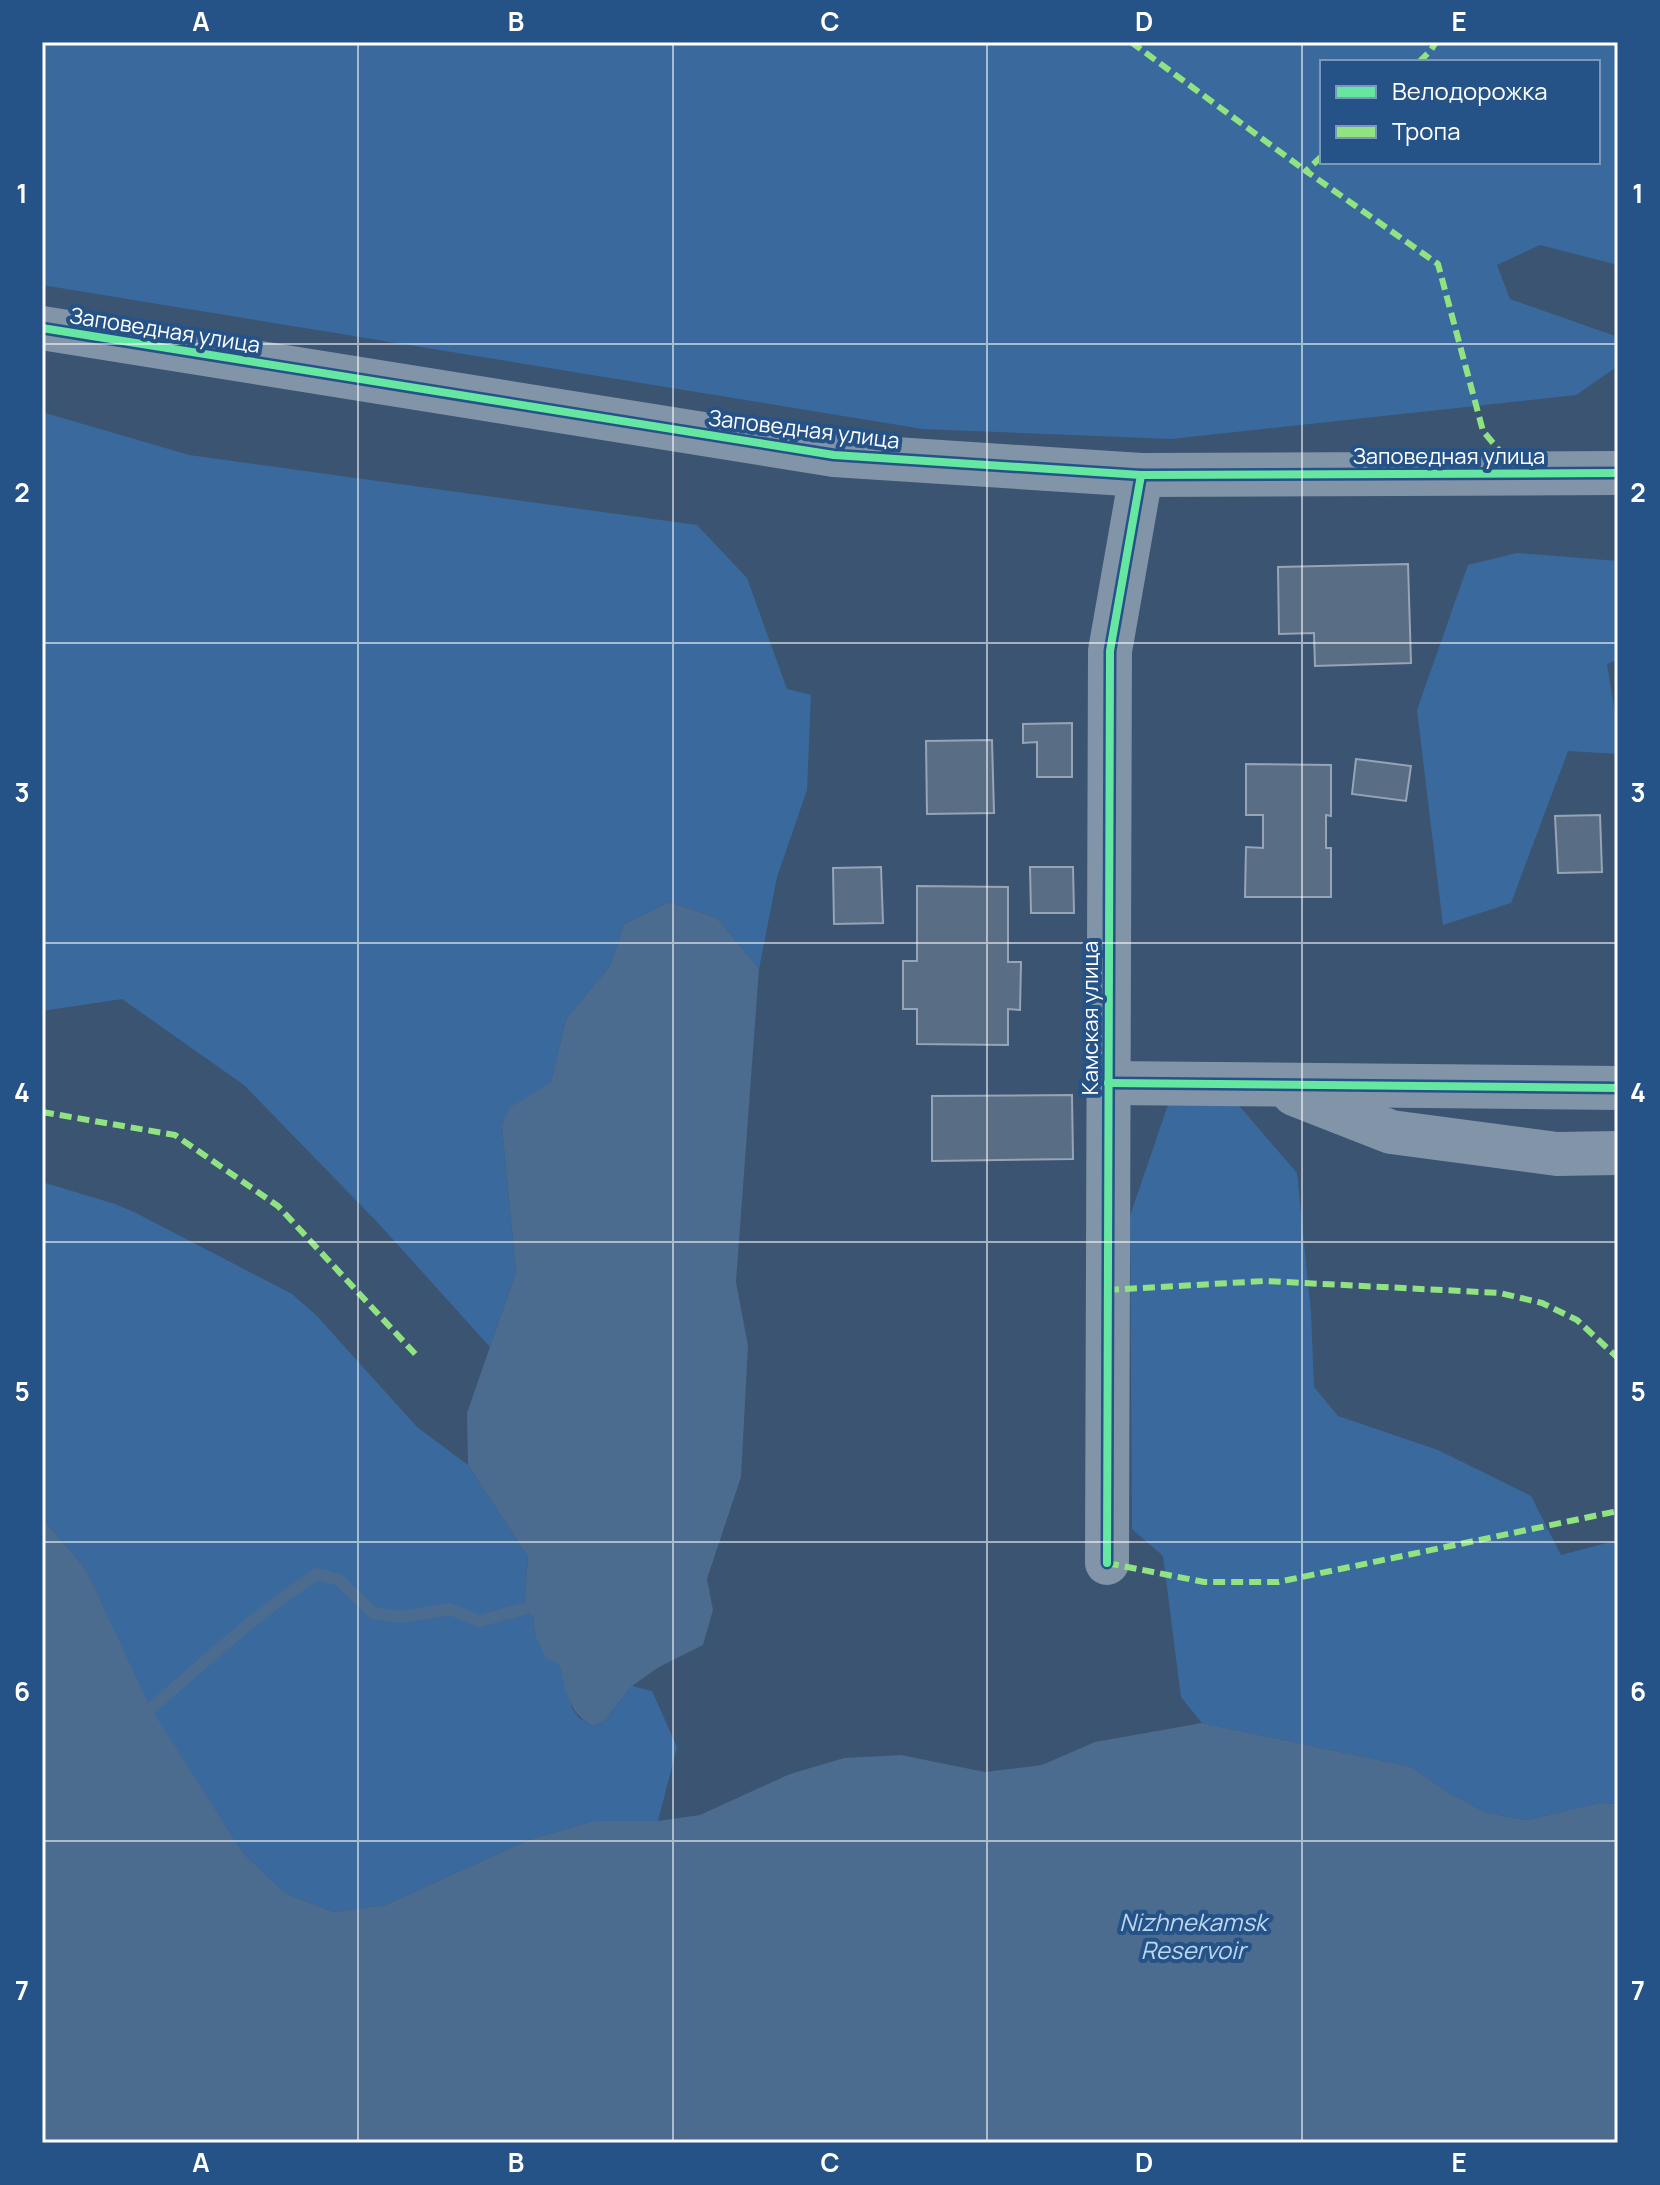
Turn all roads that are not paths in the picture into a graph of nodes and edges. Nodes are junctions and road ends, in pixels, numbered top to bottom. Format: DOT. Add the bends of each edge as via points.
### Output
graph roads {
  1 [pos="42,328"];
  2 [pos="1618,473"];
  3 [pos="1141,475"];
  4 [pos="1108,1083"];
  5 [pos="1269,1085"];
  6 [pos="1618,1088"];
  7 [pos="1618,1153"];
  8 [pos="1107,1563"];
  1 -- 3 [label="street, Заповедная улица" via="834,455"];
  2 -- 3 [label="street, Заповедная улица"];
  3 -- 4 [label="street, Камская улица" via="1110,651"];
  4 -- 5 [label="street"];
  4 -- 8 [label="street, Камская улица"];
  5 -- 6 [label="street"];
  5 -- 7 [label="street" via="1391,1132 1557,1154"];
}
